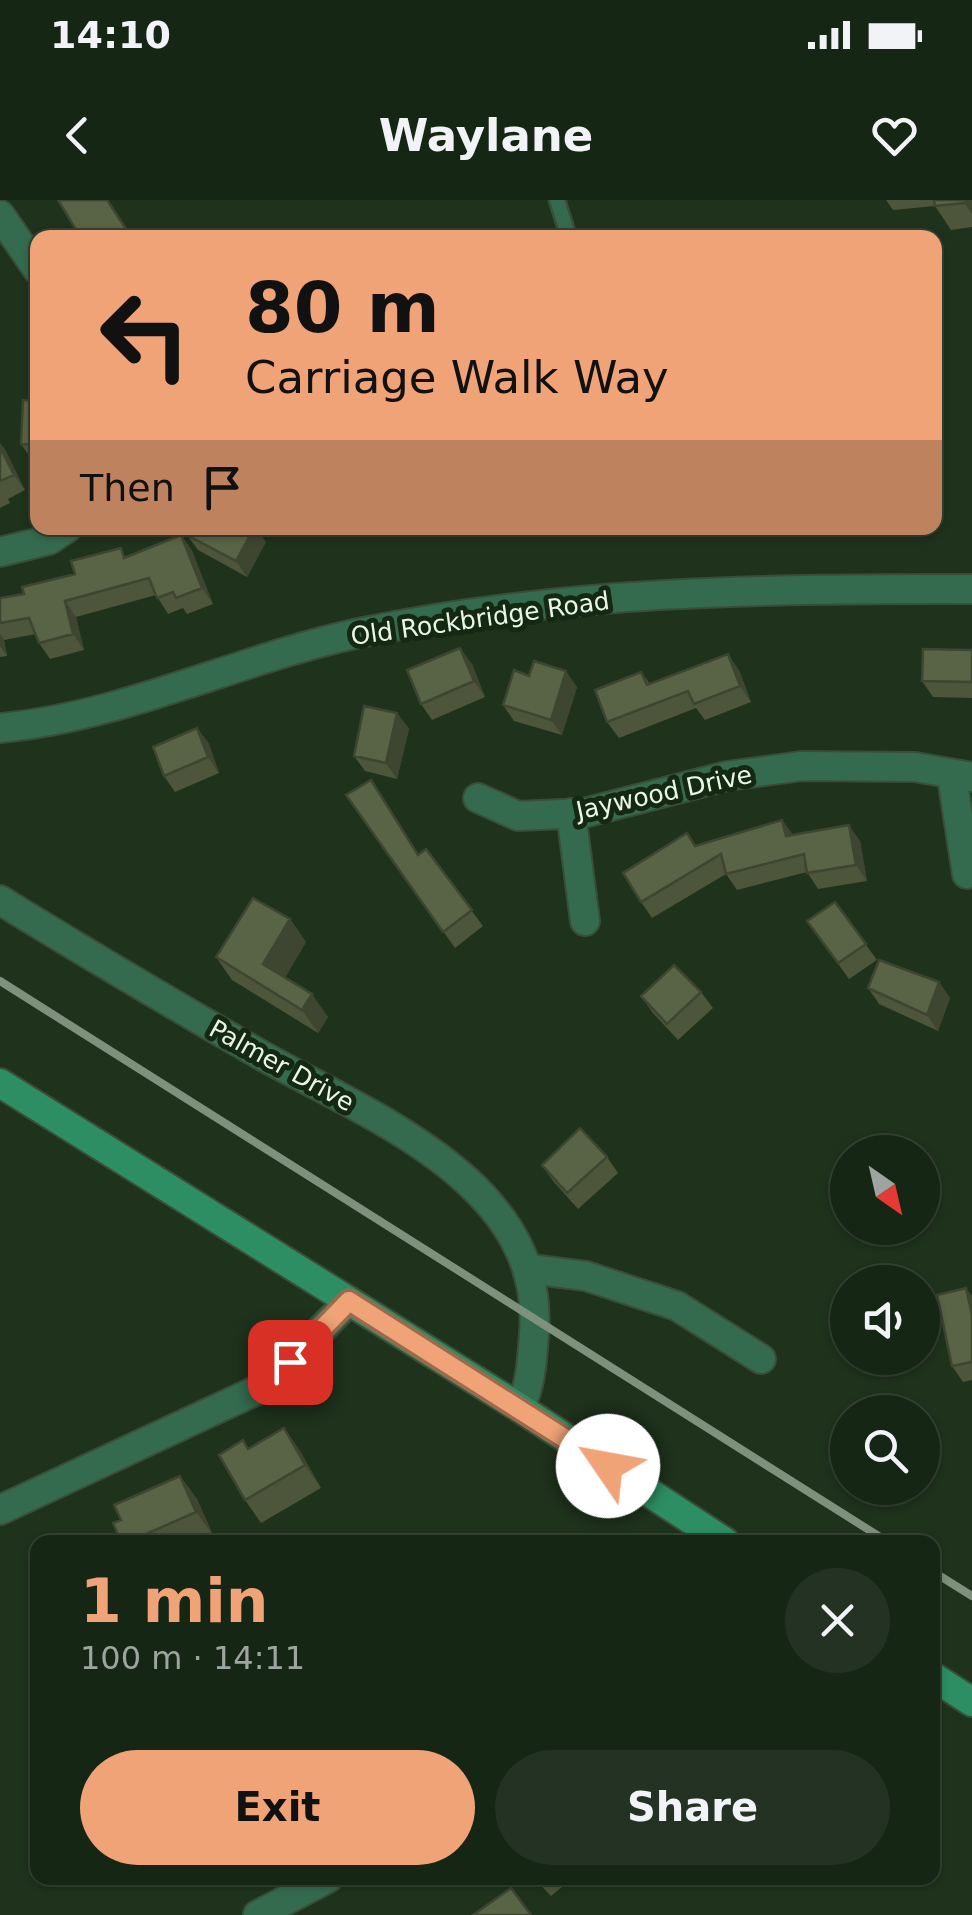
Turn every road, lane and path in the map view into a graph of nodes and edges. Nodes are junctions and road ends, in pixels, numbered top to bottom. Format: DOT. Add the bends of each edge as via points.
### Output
graph roads {
  1 [pos="556,200"];
  2 [pos="0,215"];
  3 [pos="567,230"];
  4 [pos="30,258"];
  5 [pos="56,535"];
  6 [pos="0,552"];
  7 [pos="972,589"];
  8 [pos="0,728"];
  9 [pos="962,777"];
  10 [pos="478,798"];
  11 [pos="571,813"];
  12 [pos="967,874"];
  13 [pos="0,900"];
  14 [pos="585,921"];
  15 [pos="0,1083"];
  16 [pos="530,1268"];
  17 [pos="349,1301"];
  18 [pos="761,1359"];
  19 [pos="520,1408"];
  20 [pos="0,1510"];
  21 [pos="714,1535"];
  22 [pos="940,1681"];
  23 [pos="972,1702"];
  24 [pos="315,1885"];
  25 [pos="258,1915"];
  1 -- 3 [label="lane"];
  2 -- 4 [label="street"];
  5 -- 6 [label="street"];
  7 -- 8 [label="street, Old Rockbridge Road" via="722,588 522,607 359,633 56,723"];
  9 -- 11 [label="street, Jaywood Drive" via="915,766 802,766 727,776"];
  9 -- 12 [label="street"];
  10 -- 11 [label="street, Jaywood Drive" via="518,816"];
  11 -- 14 [label="street"];
  13 -- 16 [label="street, Palmer Drive" via="393,1127 490,1204"];
  15 -- 17 [label="main road"];
  16 -- 18 [label="street" via="586,1276 677,1306"];
  16 -- 19 [label="street, Palmer Drive" via="536,1318 530,1386"];
  17 -- 19 [label="main road"];
  17 -- 20 [label="street" via="266,1386"];
  19 -- 21 [label="main road"];
  22 -- 23 [label="main road"];
  24 -- 25 [label="street"];
}
